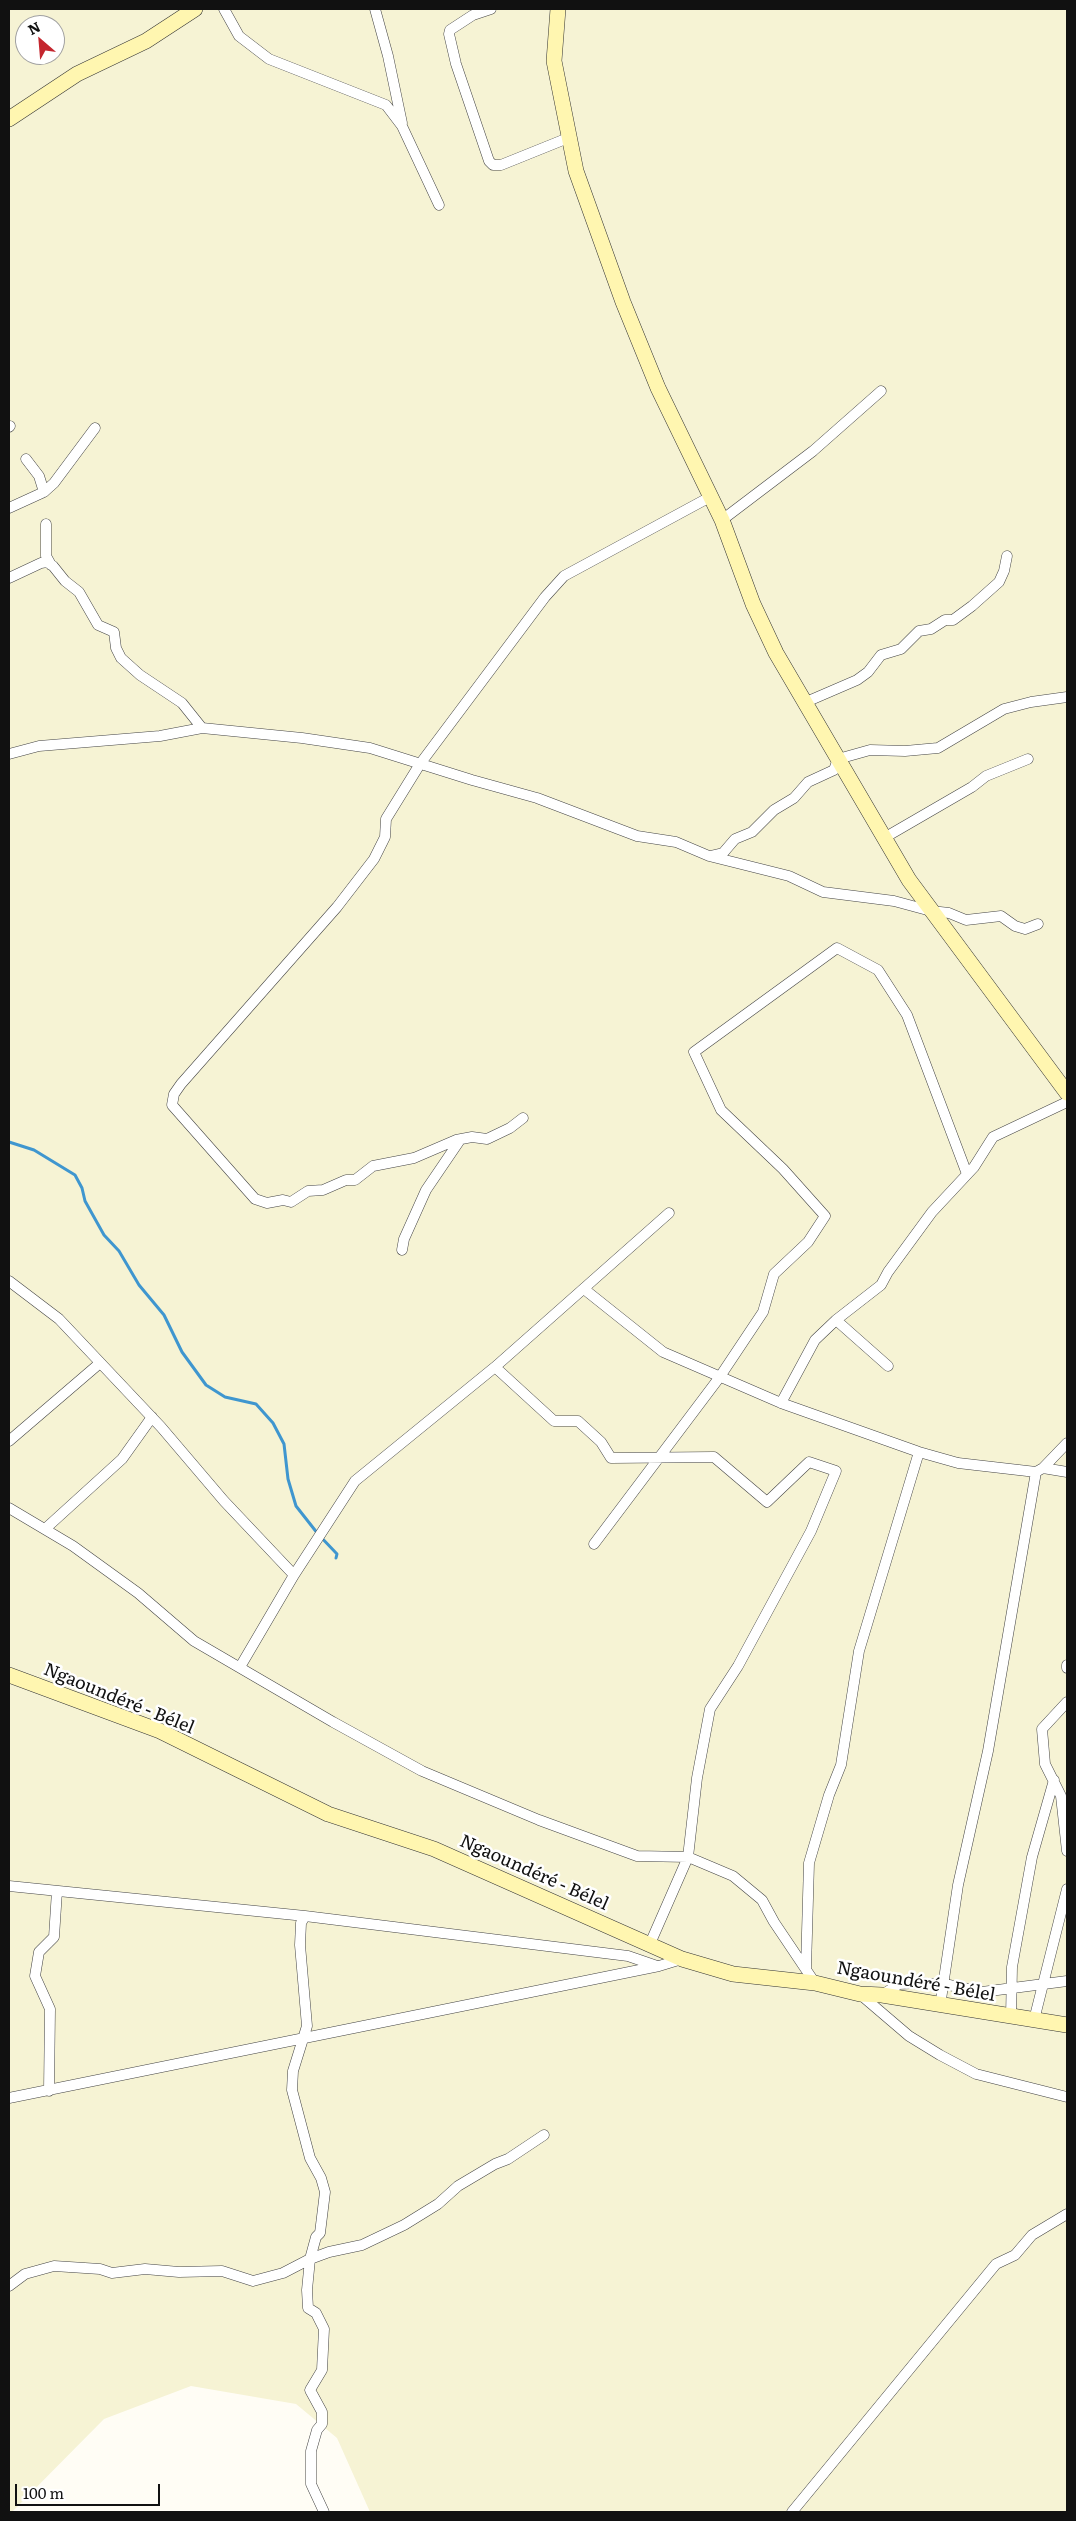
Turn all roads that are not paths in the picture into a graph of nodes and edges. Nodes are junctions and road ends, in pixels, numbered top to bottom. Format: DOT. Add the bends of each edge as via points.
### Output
graph roads {
  1 [pos="195,9"];
  2 [pos="224,9"];
  3 [pos="375,9"];
  4 [pos="492,9"];
  5 [pos="558,9"];
  6 [pos="9,119"];
  7 [pos="402,126"];
  8 [pos="568,138"];
  9 [pos="439,205"];
  10 [pos="881,391"];
  11 [pos="94,428"];
  12 [pos="26,459"];
  13 [pos="44,492"];
  14 [pos="710,497"];
  15 [pos="9,508"];
  16 [pos="722,520"];
  17 [pos="46,524"];
  18 [pos="1007,556"];
  19 [pos="51,565"];
  20 [pos="9,578"];
  21 [pos="1067,697"];
  22 [pos="806,702"];
  23 [pos="202,728"];
  24 [pos="9,754"];
  25 [pos="838,759"];
  26 [pos="1028,760"];
  27 [pos="420,764"];
  28 [pos="884,838"];
  29 [pos="709,856"];
  30 [pos="931,911"];
  31 [pos="1038,924"];
  32 [pos="1067,1093"];
  33 [pos="1067,1102"];
  34 [pos="523,1118"];
  35 [pos="460,1140"];
  36 [pos="967,1174"];
  37 [pos="669,1213"];
  38 [pos="402,1250"];
  39 [pos="9,1281"];
  40 [pos="584,1289"];
  41 [pos="836,1320"];
  42 [pos="100,1363"];
  43 [pos="888,1366"];
  44 [pos="495,1367"];
  45 [pos="719,1378"];
  46 [pos="781,1403"];
  47 [pos="152,1417"];
  48 [pos="9,1442"];
  49 [pos="1067,1443"];
  50 [pos="920,1452"];
  51 [pos="659,1458"];
  52 [pos="1040,1470"];
  53 [pos="1067,1472"];
  54 [pos="9,1508"];
  55 [pos="45,1529"];
  56 [pos="594,1544"];
  57 [pos="294,1575"];
  58 [pos="240,1667"];
  59 [pos="9,1676"];
  60 [pos="1067,1702"];
  61 [pos="1054,1780"];
  62 [pos="1067,1851"];
  63 [pos="688,1858"];
  64 [pos="9,1886"];
  65 [pos="1067,1889"];
  66 [pos="56,1891"];
  67 [pos="305,1916"];
  68 [pos="650,1946"];
  69 [pos="682,1959"];
  70 [pos="659,1966"];
  71 [pos="806,1969"];
  72 [pos="1067,1981"];
  73 [pos="815,1983"];
  74 [pos="944,1984"];
  75 [pos="1043,1984"];
  76 [pos="1012,1988"];
  77 [pos="860,1994"];
  78 [pos="882,1995"];
  79 [pos="940,2006"];
  80 [pos="1011,2017"];
  81 [pos="1034,2020"];
  82 [pos="1067,2025"];
  83 [pos="304,2038"];
  84 [pos="49,2091"];
  85 [pos="1067,2096"];
  86 [pos="9,2098"];
  87 [pos="544,2135"];
  88 [pos="1067,2214"];
  89 [pos="310,2260"];
  90 [pos="9,2286"];
  91 [pos="324,2512"];
  92 [pos="792,2512"];
  1 -- 6 [label="street" via="146,42 77,74"];
  2 -- 7 [label="street" via="239,36 254,50 269,59 386,105"];
  3 -- 7 [label="street"];
  4 -- 8 [label="street" via="461,23 449,34 489,161 493,165 501,165"];
  5 -- 8 [label="street" via="554,61"];
  7 -- 9 [label="street"];
  8 -- 14 [label="street" via="576,171 623,302 658,388"];
  10 -- 16 [label="street" via="812,451"];
  11 -- 13 [label="street"];
  12 -- 13 [label="street" via="39,476"];
  13 -- 15 [label="street"];
  14 -- 16 [label="street"];
  14 -- 27 [label="street" via="564,576"];
  16 -- 22 [label="street" via="753,604 772,645"];
  17 -- 19 [label="street" via="46,556"];
  18 -- 22 [label="street" via="998,582 953,620 919,631 901,649 881,655 857,680"];
  19 -- 20 [label="street" via="41,563"];
  19 -- 23 [label="street" via="79,592 98,625 114,632 116,648 124,662 182,703"];
  21 -- 25 [label="street" via="1004,709 938,748 870,750"];
  22 -- 25 [label="street"];
  23 -- 24 [label="street" via="160,736 39,746"];
  23 -- 27 [label="street" via="370,748"];
  25 -- 28 [label="street"];
  25 -- 29 [label="street" via="834,770 808,782 794,798 774,810 752,832 732,842 723,853"];
  26 -- 28 [label="street" via="986,776"];
  27 -- 29 [label="street" via="537,798 637,836 676,842"];
  27 -- 35 [label="street" via="386,819 385,838 374,859 337,907 182,1084 174,1094 172,1105 255,1199 268,1203 291,1202 308,1191 356,1180 373,1166 414,1158"];
  28 -- 30 [label="street"];
  29 -- 30 [label="street" via="788,876 823,892 894,901"];
  30 -- 31 [label="street" via="949,913 966,920 1001,916 1025,929"];
  30 -- 32 [label="street"];
  33 -- 36 [label="street" via="993,1137"];
  34 -- 35 [label="street" via="486,1139 472,1137"];
  35 -- 38 [label="street" via="426,1190"];
  36 -- 41 [label="street" via="932,1212 881,1285"];
  36 -- 45 [label="street" via="908,1015 878,970 837,948 694,1052 721,1110 783,1169 825,1216 808,1242 774,1274 763,1312"];
  37 -- 40 [label="street"];
  39 -- 42 [label="street" via="59,1319"];
  40 -- 44 [label="street"];
  40 -- 45 [label="street" via="663,1352"];
  41 -- 43 [label="street"];
  41 -- 46 [label="street" via="815,1340"];
  42 -- 47 [label="street"];
  42 -- 48 [label="street"];
  44 -- 51 [label="street" via="554,1421 578,1421 601,1442 611,1458"];
  44 -- 57 [label="street" via="355,1481"];
  45 -- 46 [label="street"];
  45 -- 51 [label="street"];
  46 -- 50 [label="street"];
  47 -- 55 [label="street" via="122,1459"];
  47 -- 57 [label="street" via="224,1501"];
  49 -- 52 [label="street"];
  50 -- 52 [label="street" via="958,1464"];
  50 -- 71 [label="street" via="859,1651 841,1765 808,1863"];
  51 -- 56 [label="street"];
  51 -- 63 [label="street" via="714,1458 767,1502 809,1462 836,1471 811,1531 738,1666 710,1709 697,1778"];
  52 -- 53 [label="street"];
  52 -- 74 [label="street" via="988,1752 958,1886"];
  54 -- 55 [label="street"];
  55 -- 58 [label="street" via="138,1593 194,1641"];
  57 -- 58 [label="street"];
  58 -- 63 [label="street" via="422,1771 637,1856"];
  59 -- 68 [label="street, Ngaoundéré - Bélel" via="160,1732 328,1814 434,1849"];
  60 -- 61 [label="street" via="1042,1729 1045,1764"];
  61 -- 62 [label="street" via="1061,1796"];
  61 -- 76 [label="street" via="1032,1857 1012,1967"];
  63 -- 68 [label="street"];
  63 -- 71 [label="street" via="733,1876 762,1900"];
  64 -- 66 [label="street"];
  65 -- 75 [label="street"];
  66 -- 67 [label="street"];
  66 -- 84 [label="street" via="54,1937 39,1952 35,1976 50,2009"];
  67 -- 70 [label="street" via="628,1956"];
  67 -- 83 [label="street" via="301,1922 300,1945 306,2019"];
  68 -- 69 [label="street, Ngaoundéré - Bélel"];
  69 -- 70 [label="street"];
  69 -- 73 [label="street, Ngaoundéré - Bélel" via="733,1974"];
  70 -- 83 [label="street"];
  71 -- 73 [label="street"];
  72 -- 75 [label="street"];
  73 -- 77 [label="street, Ngaoundéré - Bélel"];
  74 -- 76 [label="street" via="982,1992"];
  74 -- 78 [label="street" via="899,1984"];
  74 -- 79 [label="street"];
  75 -- 76 [label="street"];
  75 -- 81 [label="street"];
  76 -- 80 [label="street"];
  77 -- 78 [label="street, Ngaoundéré - Bélel"];
  77 -- 85 [label="street" via="910,2036 976,2074"];
  78 -- 79 [label="street, Ngaoundéré - Bélel"];
  79 -- 80 [label="street, Ngaoundéré - Bélel"];
  80 -- 81 [label="street, Ngaoundéré - Bélel"];
  81 -- 82 [label="street, Ngaoundéré - Bélel"];
  83 -- 84 [label="street"];
  83 -- 89 [label="street" via="293,2071 292,2090 310,2158 325,2192 320,2233"];
  84 -- 86 [label="street"];
  87 -- 89 [label="street" via="458,2186 438,2204 404,2225 362,2245"];
  88 -- 92 [label="street" via="1032,2235 1016,2256 996,2264"];
  89 -- 90 [label="street" via="283,2273 252,2281 222,2271 145,2269 112,2273 100,2269 54,2266 25,2274"];
  89 -- 91 [label="street" via="308,2308 316,2313 324,2329 322,2370 310,2390 322,2412 322,2424 311,2451 311,2484"];
}
